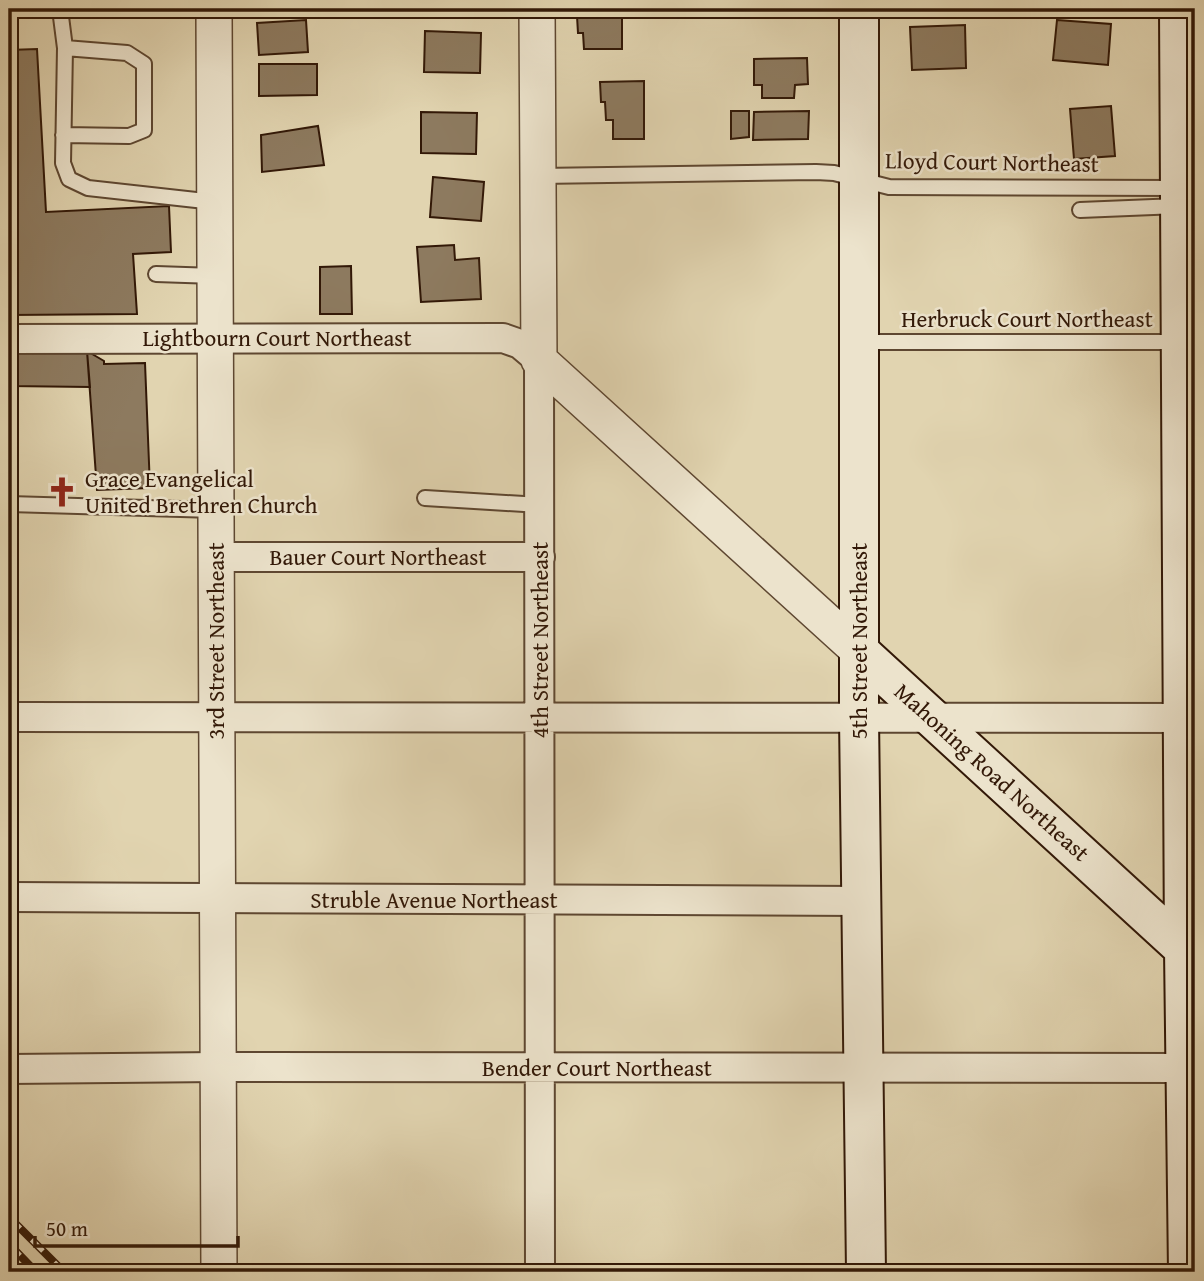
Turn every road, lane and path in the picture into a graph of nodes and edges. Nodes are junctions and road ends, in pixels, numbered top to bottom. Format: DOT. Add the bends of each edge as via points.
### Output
graph roads {
  1 [pos="60,9"];
  2 [pos="214,9"];
  3 [pos="537,9"];
  4 [pos="859,9"];
  5 [pos="1179,9"];
  6 [pos="65,48"];
  7 [pos="63,135"];
  8 [pos="538,176"];
  9 [pos="858,178"];
  10 [pos="1185,194"];
  11 [pos="214,202"];
  12 [pos="1080,210"];
  13 [pos="156,274"];
  14 [pos="215,276"];
  15 [pos="9,338"];
  16 [pos="215,338"];
  17 [pos="859,342"];
  18 [pos="1188,342"];
  19 [pos="539,360"];
  20 [pos="425,498"];
  21 [pos="9,504"];
  22 [pos="540,505"];
  23 [pos="215,510"];
  24 [pos="215,557"];
  25 [pos="540,557"];
  26 [pos="859,651"];
  27 [pos="540,717"];
  28 [pos="931,717"];
  29 [pos="9,718"];
  30 [pos="216,718"];
  31 [pos="859,718"];
  32 [pos="1189,718"];
  33 [pos="9,897"];
  34 [pos="217,899"];
  35 [pos="539,901"];
  36 [pos="860,901"];
  37 [pos="1189,907"];
  38 [pos="1190,954"];
  39 [pos="864,1066"];
  40 [pos="218,1067"];
  41 [pos="539,1068"];
  42 [pos="1185,1068"];
  43 [pos="9,1069"];
  44 [pos="219,1272"];
  45 [pos="540,1272"];
  46 [pos="866,1272"];
  47 [pos="1188,1272"];
  1 -- 6 [label="lane"];
  2 -- 11 [label="street, 3rd Street Northeast"];
  3 -- 8 [label="street, 4th Street Northeast"];
  4 -- 9 [label="main road, 5th Street Northeast"];
  5 -- 10 [label="main road"];
  6 -- 7 [label="lane"];
  6 -- 7 [label="lane" via="127,53 144,64 144,130 129,136"];
  7 -- 11 [label="lane" via="63,163 69,179 88,188"];
  8 -- 9 [label="lane, Lloyd Court Northeast" via="816,172"];
  8 -- 19 [label="street, 4th Street Northeast"];
  9 -- 10 [label="lane, Lloyd Court Northeast" via="889,187"];
  9 -- 17 [label="main road, 5th Street Northeast"];
  10 -- 12 [label="lane"];
  10 -- 18 [label="main road"];
  11 -- 14 [label="street, 3rd Street Northeast"];
  13 -- 14 [label="lane"];
  14 -- 16 [label="street, 3rd Street Northeast"];
  15 -- 16 [label="street, Lightbourn Court Northeast"];
  16 -- 19 [label="street, Lightbourn Court Northeast" via="503,338 520,344"];
  16 -- 23 [label="street, 3rd Street Northeast"];
  17 -- 18 [label="lane, Herbruck Court Northeast"];
  17 -- 26 [label="main road, 5th Street Northeast"];
  18 -- 32 [label="main road"];
  19 -- 22 [label="street, 4th Street Northeast"];
  19 -- 26 [label="street, Mahoning Road Northeast"];
  20 -- 22 [label="lane"];
  21 -- 23 [label="lane"];
  22 -- 25 [label="street, 4th Street Northeast"];
  23 -- 24 [label="street, 3rd Street Northeast"];
  24 -- 25 [label="street, Bauer Court Northeast"];
  24 -- 30 [label="street, 3rd Street Northeast"];
  25 -- 27 [label="street, 4th Street Northeast"];
  26 -- 28 [label="main road, Mahoning Road Northeast"];
  26 -- 31 [label="main road, 5th Street Northeast"];
  27 -- 30 [label="street"];
  27 -- 31 [label="street"];
  27 -- 35 [label="street, 4th Street Northeast"];
  28 -- 31 [label="street"];
  28 -- 32 [label="street"];
  28 -- 38 [label="main road, Mahoning Road Northeast"];
  29 -- 30 [label="street"];
  30 -- 34 [label="street, 3rd Street Northeast"];
  31 -- 36 [label="main road, 5th Street Northeast"];
  32 -- 37 [label="main road"];
  33 -- 34 [label="street, Struble Avenue Northeast"];
  34 -- 35 [label="street, Struble Avenue Northeast"];
  34 -- 40 [label="street, 3rd Street Northeast"];
  35 -- 36 [label="street, Struble Avenue Northeast"];
  35 -- 41 [label="street, 4th Street Northeast"];
  36 -- 39 [label="main road, 5th Street Northeast"];
  37 -- 38 [label="main road"];
  38 -- 42 [label="main road"];
  39 -- 41 [label="street, Bender Court Northeast"];
  39 -- 42 [label="street, Bender Court Northeast"];
  39 -- 46 [label="main road, 5th Street Northeast"];
  40 -- 41 [label="street, Bender Court Northeast"];
  40 -- 43 [label="street, Bender Court Northeast"];
  40 -- 44 [label="street, 3rd Street Northeast"];
  41 -- 45 [label="street, 4th Street Northeast"];
  42 -- 47 [label="main road"];
}
